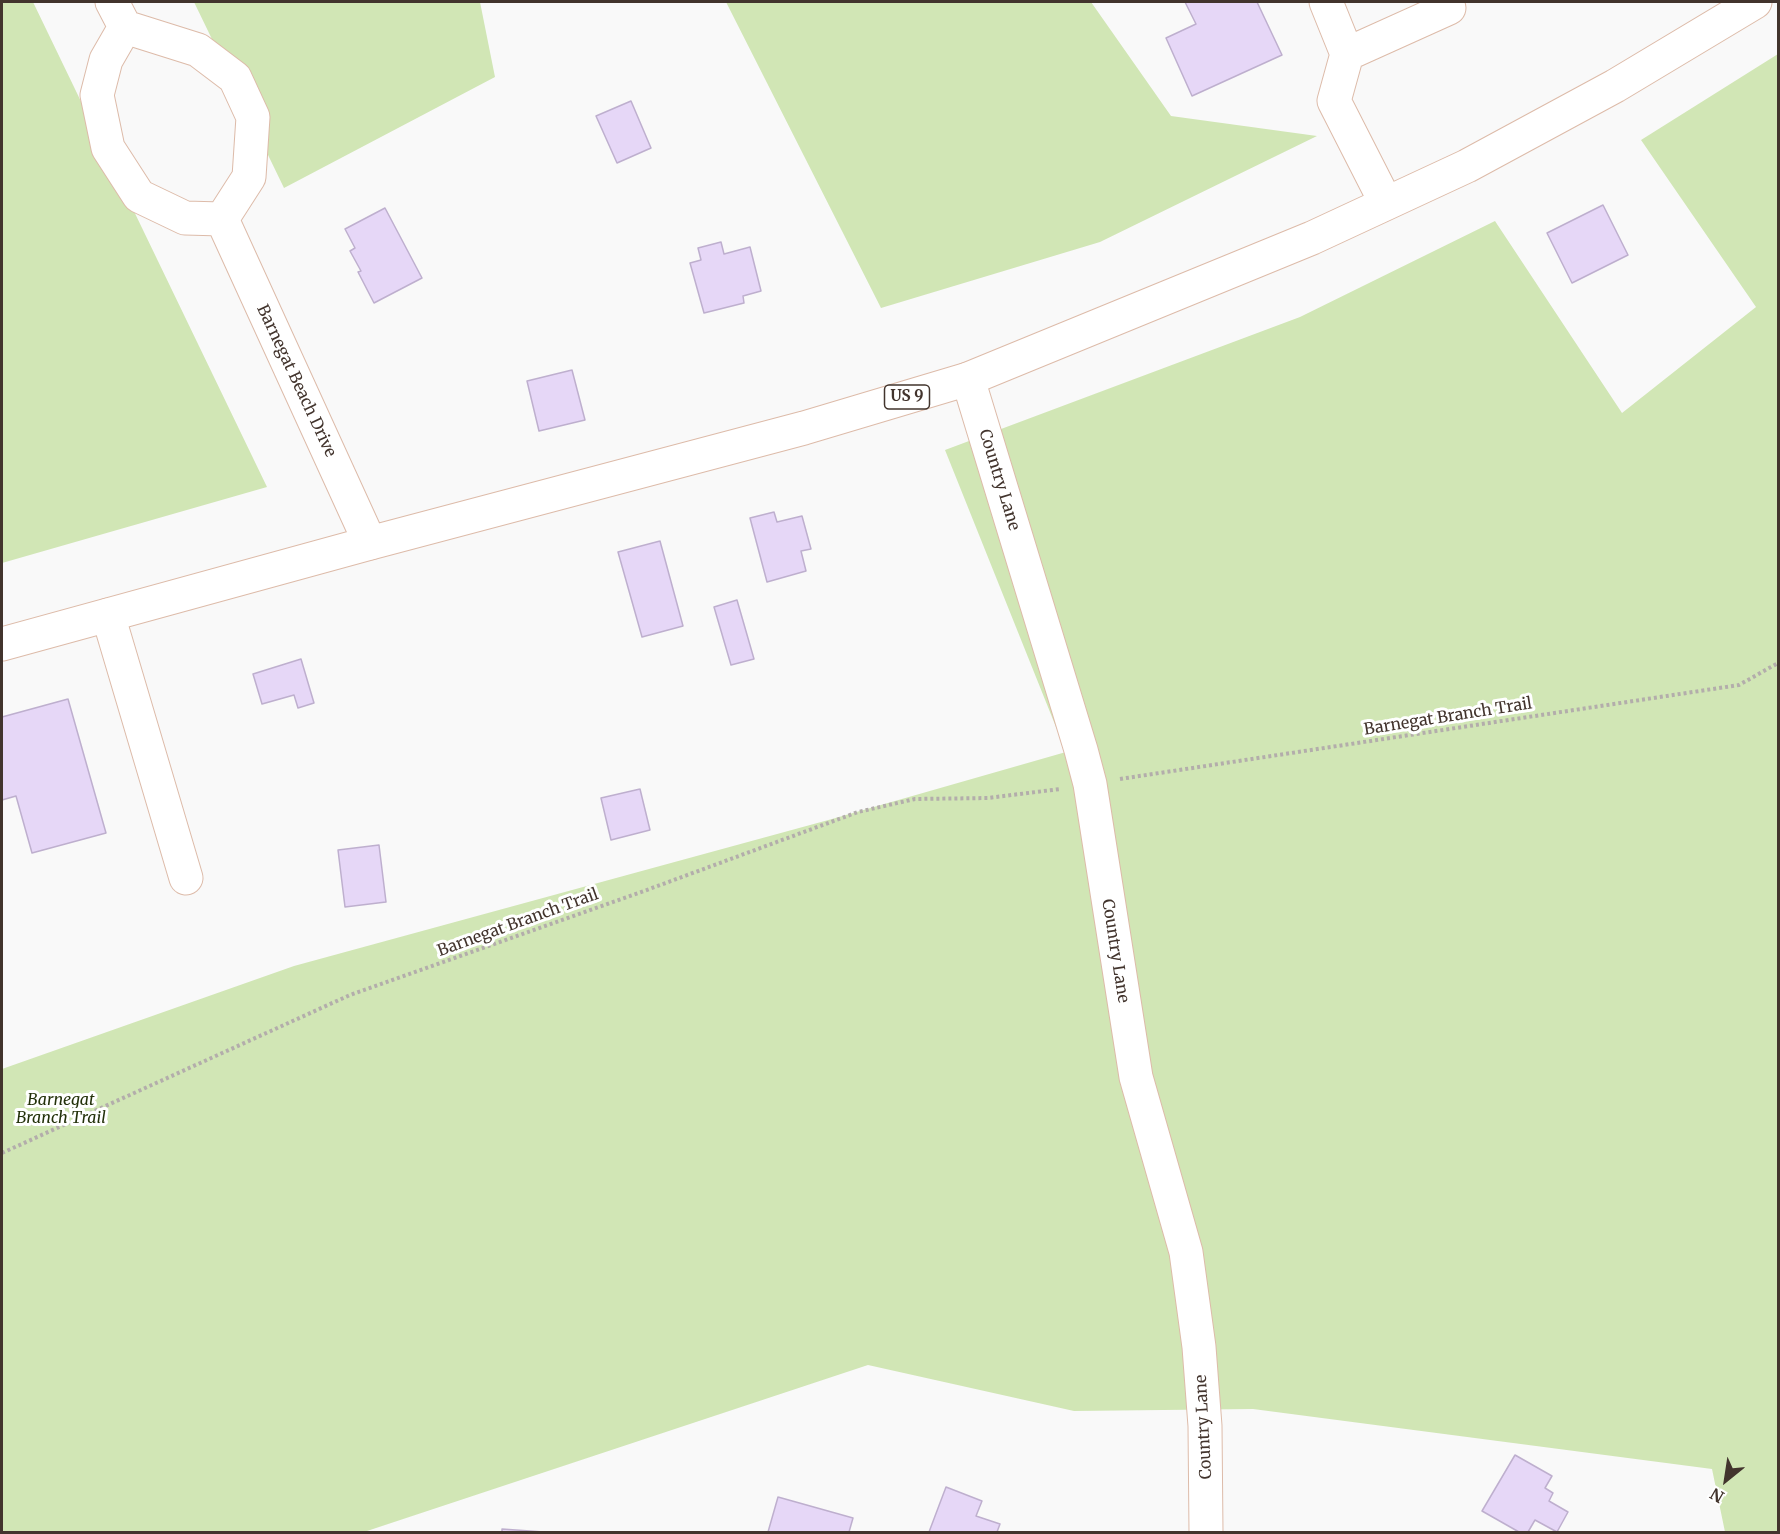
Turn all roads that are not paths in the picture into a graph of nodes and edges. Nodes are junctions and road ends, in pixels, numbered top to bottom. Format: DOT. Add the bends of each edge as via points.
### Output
graph roads {
  1 [pos="1326,2"];
  2 [pos="1446,2"];
  3 [pos="1755,2"];
  4 [pos="118,14"];
  5 [pos="1347,54"];
  6 [pos="1386,203"];
  7 [pos="222,219"];
  8 [pos="968,379"];
  9 [pos="370,543"];
  10 [pos="108,615"];
  11 [pos="2,644"];
  12 [pos="186,878"];
  13 [pos="1206,1533"];
  1 -- 5 [label="main road"];
  2 -- 5 [label="main road" via="1449,8"];
  3 -- 6 [label="main road, US 9" via="1615,86 1467,166"];
  4 -- 7 [label="main road" via="97,95 108,148 140,196 185,218"];
  4 -- 7 [label="main road" via="198,50 236,78 253,117 249,177"];
  5 -- 6 [label="main road" via="1334,100"];
  6 -- 8 [label="main road, US 9" via="1312,238"];
  7 -- 9 [label="main road, Barnegat Beach Drive"];
  8 -- 9 [label="main road, US 9" via="804,428"];
  8 -- 13 [label="main road, Country Lane" via="1090,784 1136,1077 1186,1252 1205,1426"];
  9 -- 10 [label="main road, US 9"];
  10 -- 11 [label="main road, US 9"];
  10 -- 12 [label="main road"];
}
